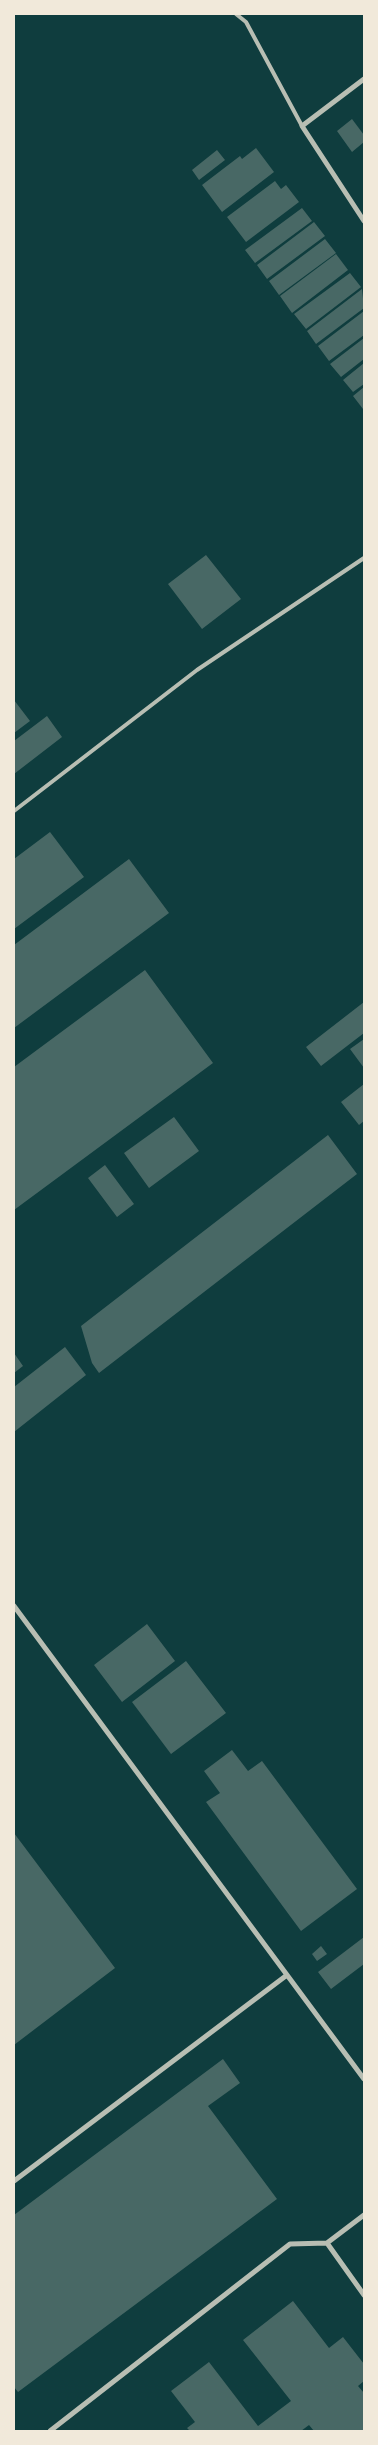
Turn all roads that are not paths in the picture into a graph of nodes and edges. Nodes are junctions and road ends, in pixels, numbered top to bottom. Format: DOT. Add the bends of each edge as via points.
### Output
graph roads {
  1 [pos="236,14"];
  2 [pos="364,79"];
  3 [pos="302,126"];
  4 [pos="364,221"];
  5 [pos="364,558"];
  6 [pos="14,811"];
  7 [pos="14,1606"];
  8 [pos="287,1975"];
  9 [pos="364,2079"];
  10 [pos="14,2181"];
  11 [pos="364,2215"];
  12 [pos="327,2244"];
  13 [pos="364,2295"];
  14 [pos="50,2431"];
  1 -- 3 [label="lane" via="246,22"];
  2 -- 3 [label="street"];
  3 -- 4 [label="street"];
  5 -- 6 [label="lane" via="197,670"];
  7 -- 8 [label="street"];
  8 -- 9 [label="street"];
  8 -- 10 [label="street"];
  11 -- 12 [label="street"];
  12 -- 13 [label="street"];
  12 -- 14 [label="street" via="290,2244"];
}
